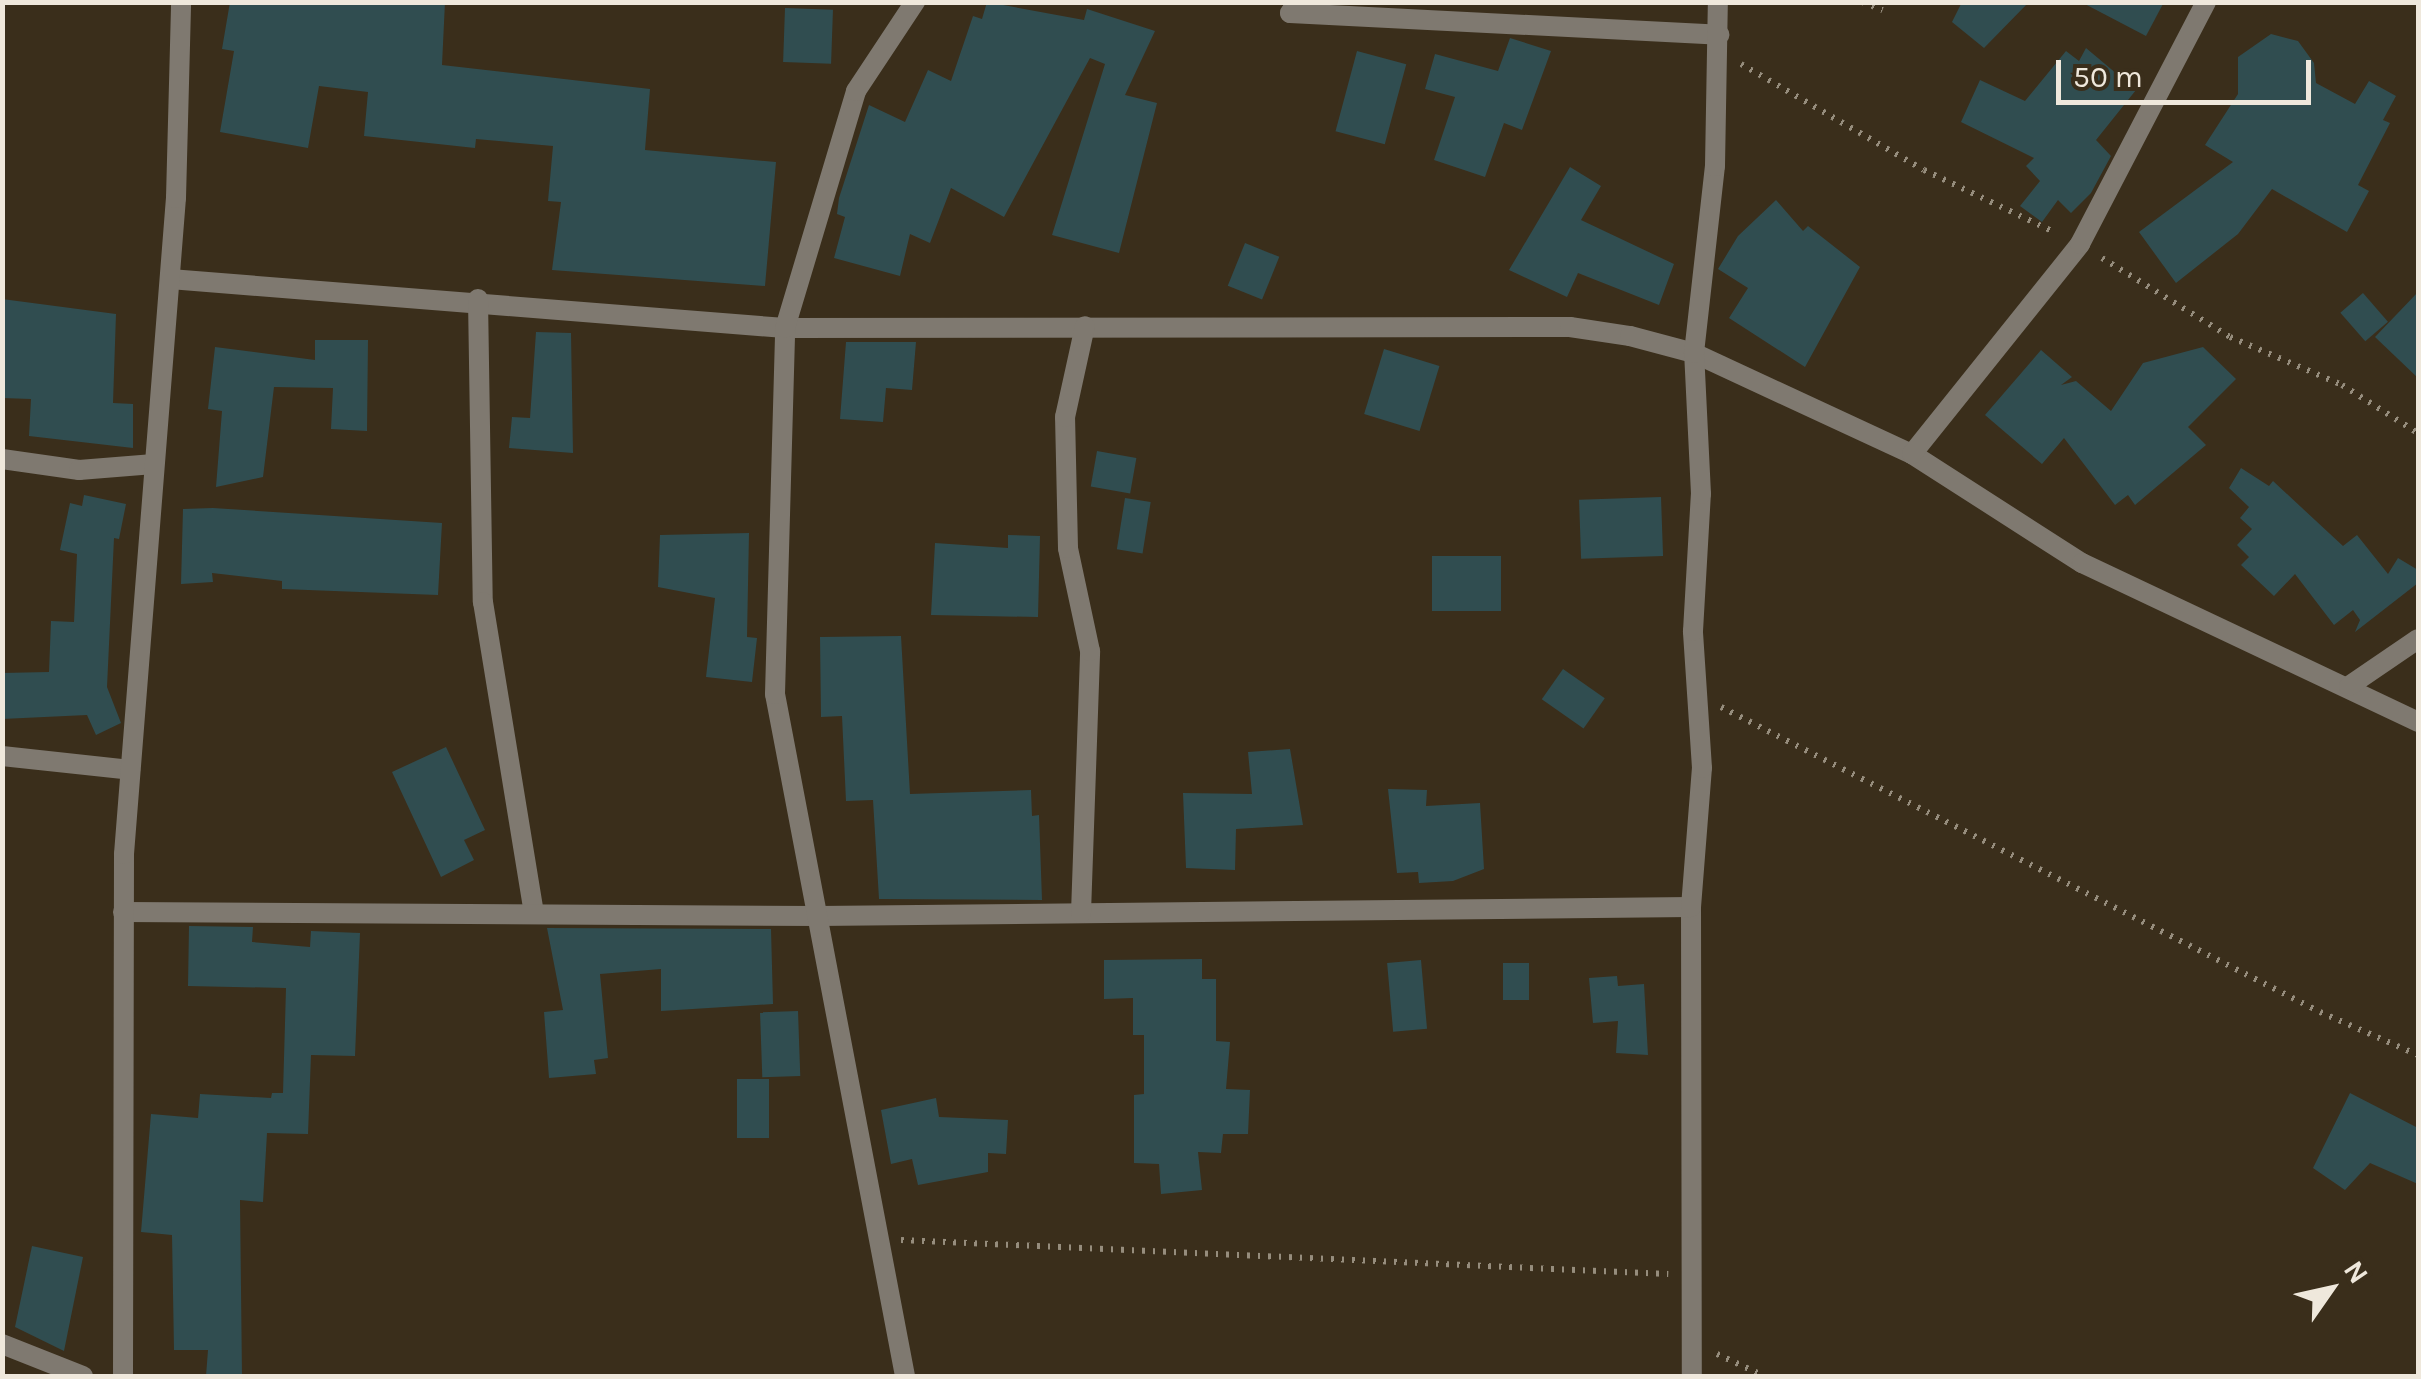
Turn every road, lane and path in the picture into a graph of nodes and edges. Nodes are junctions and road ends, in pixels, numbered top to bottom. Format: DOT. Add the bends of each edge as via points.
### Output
graph roads {
  1 [pos="181,2"];
  2 [pos="915,2"];
  3 [pos="1297,2"];
  4 [pos="1718,2"];
  5 [pos="1862,2"];
  6 [pos="2206,2"];
  7 [pos="1882,10"];
  8 [pos="1719,35"];
  9 [pos="170,279"];
  10 [pos="478,299"];
  11 [pos="1085,326"];
  12 [pos="785,328"];
  13 [pos="1694,353"];
  14 [pos="1912,454"];
  15 [pos="2,458"];
  16 [pos="154,464"];
  17 [pos="2418,640"];
  18 [pos="2349,686"];
  19 [pos="1698,696"];
  20 [pos="2418,722"];
  21 [pos="2,756"];
  22 [pos="130,770"];
  23 [pos="1691,907"];
  24 [pos="123,912"];
  25 [pos="1080,913"];
  26 [pos="534,914"];
  27 [pos="818,916"];
  28 [pos="2418,1055"];
  29 [pos="880,1240"];
  30 [pos="1694,1274"];
  31 [pos="1694,1342"];
  32 [pos="2,1344"];
  33 [pos="83,1376"];
  34 [pos="124,1376"];
  35 [pos="905,1376"];
  36 [pos="1692,1376"];
  37 [pos="1764,1376"];
  1 -- 9 [label="street"];
  2 -- 12 [label="street" via="856,91"];
  3 -- 8 [label="street" via="1290,14"];
  4 -- 8 [label="street"];
  5 -- 7 [label="path"];
  6 -- 14 [label="street" via="2080,244"];
  8 -- 13 [label="street" via="1715,166"];
  9 -- 10 [label="street"];
  9 -- 16 [label="street"];
  10 -- 12 [label="street"];
  10 -- 26 [label="street" via="483,602"];
  11 -- 12 [label="street"];
  11 -- 13 [label="street" via="1570,327"];
  11 -- 25 [label="street" via="1066,417 1068,548 1090,652"];
  12 -- 27 [label="street" via="776,694"];
  13 -- 14 [label="street"];
  13 -- 19 [label="street" via="1701,494 1693,631"];
  14 -- 18 [label="street" via="2082,563"];
  15 -- 16 [label="street" via="79,470"];
  16 -- 22 [label="street"];
  17 -- 18 [label="street"];
  18 -- 20 [label="street"];
  19 -- 23 [label="street" via="1702,768"];
  19 -- 28 [label="path" via="2320,1012"];
  21 -- 22 [label="street"];
  22 -- 24 [label="street"];
  23 -- 25 [label="street"];
  23 -- 30 [label="street"];
  24 -- 26 [label="street"];
  24 -- 34 [label="street"];
  25 -- 27 [label="street"];
  26 -- 27 [label="street"];
  27 -- 29 [label="street"];
  29 -- 30 [label="path"];
  29 -- 35 [label="street"];
  30 -- 31 [label="street"];
  31 -- 36 [label="street"];
  31 -- 37 [label="path"];
  32 -- 33 [label="street"];
}
